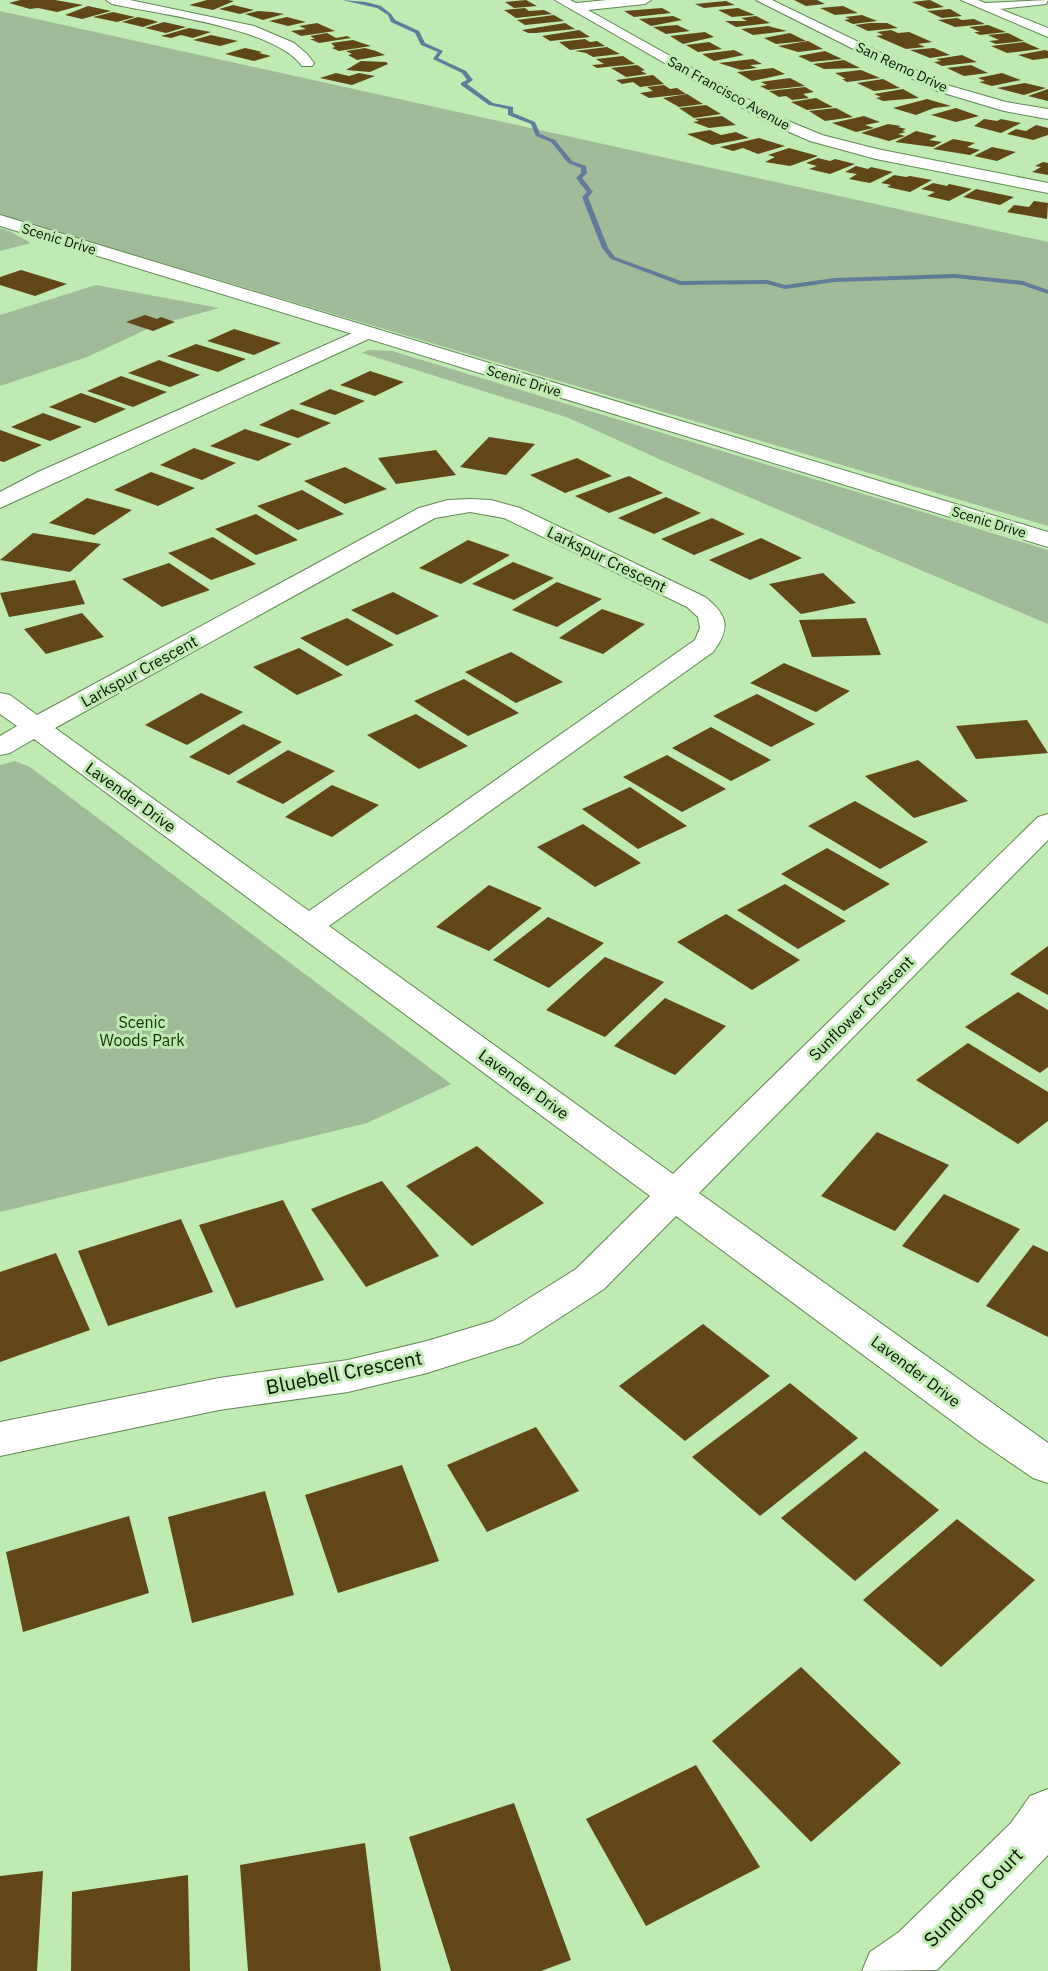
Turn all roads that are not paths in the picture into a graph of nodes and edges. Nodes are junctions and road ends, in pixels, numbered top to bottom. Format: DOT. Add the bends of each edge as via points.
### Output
graph roads {
  1 [pos="112,0"];
  2 [pos="561,0"];
  3 [pos="645,0"];
  4 [pos="762,0"];
  5 [pos="967,0"];
  6 [pos="1046,0"];
  7 [pos="576,7"];
  8 [pos="984,7"];
  9 [pos="1048,33"];
  10 [pos="307,63"];
  11 [pos="1048,114"];
  12 [pos="1048,188"];
  13 [pos="0,220"];
  14 [pos="366,333"];
  15 [pos="0,501"];
  16 [pos="1048,540"];
  17 [pos="0,701"];
  18 [pos="36,728"];
  19 [pos="0,747"];
  20 [pos="1048,823"];
  21 [pos="307,927"];
  22 [pos="675,1194"];
  23 [pos="0,1439"];
  24 [pos="1048,1466"];
  25 [pos="1048,1813"];
  26 [pos="889,1971"];
  1 -- 10 [label="street" via="249,29 287,47"];
  2 -- 7 [label="street, San Francisco Avenue"];
  3 -- 7 [label="street"];
  4 -- 11 [label="street, San Remo Drive" via="942,88"];
  5 -- 8 [label="street"];
  6 -- 8 [label="street"];
  7 -- 12 [label="street, San Francisco Avenue" via="776,121 816,138 876,154"];
  8 -- 9 [label="street"];
  13 -- 14 [label="street, Scenic Drive"];
  14 -- 15 [label="street"];
  14 -- 16 [label="street, Scenic Drive"];
  17 -- 18 [label="street, Lavender Drive"];
  18 -- 19 [label="street"];
  18 -- 21 [label="street, Lavender Drive"];
  18 -- 21 [label="street, Larkspur Crescent" via="408,523 444,507 485,505 512,513 707,610 714,632 704,646"];
  20 -- 22 [label="street, Sunflower Crescent"];
  21 -- 22 [label="street, Lavender Drive"];
  22 -- 23 [label="street, Bluebell Crescent" via="590,1279 507,1332 348,1376 219,1394"];
  22 -- 24 [label="street, Lavender Drive"];
  25 -- 26 [label="street, Sundrop Court" via="1029,1840 918,1952"];
}
